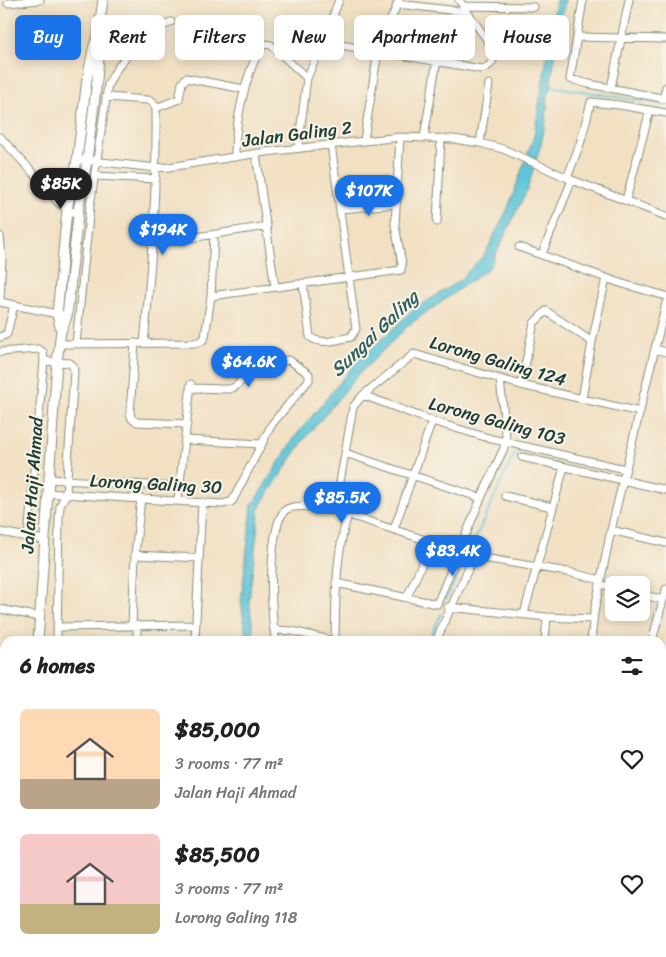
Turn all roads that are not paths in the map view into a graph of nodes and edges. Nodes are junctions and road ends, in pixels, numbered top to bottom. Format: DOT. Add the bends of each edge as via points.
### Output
graph roads {
  1 [pos="40,0"];
  2 [pos="103,0"];
  3 [pos="339,0"];
  4 [pos="583,0"];
  5 [pos="629,0"];
  6 [pos="398,2"];
  7 [pos="8,3"];
  8 [pos="463,6"];
  9 [pos="534,7"];
  10 [pos="101,15"];
  11 [pos="333,15"];
  12 [pos="393,15"];
  13 [pos="171,22"];
  14 [pos="475,23"];
  15 [pos="577,37"];
  16 [pos="621,39"];
  17 [pos="666,39"];
  18 [pos="91,60"];
  19 [pos="99,60"];
  20 [pos="315,60"];
  21 [pos="377,60"];
  22 [pos="436,60"];
  23 [pos="307,78"];
  24 [pos="489,84"];
  25 [pos="666,87"];
  26 [pos="611,88"];
  27 [pos="244,89"];
  28 [pos="106,97"];
  29 [pos="664,99"];
  30 [pos="156,108"];
  31 [pos="650,110"];
  32 [pos="666,112"];
  33 [pos="0,137"];
  34 [pos="400,137"];
  35 [pos="424,137"];
  36 [pos="441,138"];
  37 [pos="364,140"];
  38 [pos="480,143"];
  39 [pos="331,144"];
  40 [pos="298,148"];
  41 [pos="256,154"];
  42 [pos="235,157"];
  43 [pos="77,160"];
  44 [pos="87,161"];
  45 [pos="97,162"];
  46 [pos="157,168"];
  47 [pos="95,176"];
  48 [pos="156,179"];
  49 [pos="570,179"];
  50 [pos="72,190"];
  51 [pos="54,192"];
  52 [pos="626,200"];
  53 [pos="396,204"];
  54 [pos="73,208"];
  55 [pos="340,209"];
  56 [pos="666,216"];
  57 [pos="437,222"];
  58 [pos="267,226"];
  59 [pos="214,235"];
  60 [pos="0,236"];
  61 [pos="154,238"];
  62 [pos="519,247"];
  63 [pos="542,254"];
  64 [pos="1,257"];
  65 [pos="349,277"];
  66 [pos="606,278"];
  67 [pos="302,283"];
  68 [pos="275,287"];
  69 [pos="211,296"];
  70 [pos="666,296"];
  71 [pos="0,301"];
  72 [pos="666,303"];
  73 [pos="14,305"];
  74 [pos="57,315"];
  75 [pos="67,316"];
  76 [pos="61,331"];
  77 [pos="0,337"];
  78 [pos="592,342"];
  79 [pos="134,343"];
  80 [pos="144,343"];
  81 [pos="60,344"];
  82 [pos="76,344"];
  83 [pos="655,349"];
  84 [pos="0,352"];
  85 [pos="666,352"];
  86 [pos="44,361"];
  87 [pos="57,362"];
  88 [pos="500,379"];
  89 [pos="521,385"];
  90 [pos="363,395"];
  91 [pos="582,399"];
  92 [pos="640,412"];
  93 [pos="432,421"];
  94 [pos="187,424"];
  95 [pos="185,440"];
  96 [pos="506,442"];
  97 [pos="262,444"];
  98 [pos="345,453"];
  99 [pos="522,458"];
  100 [pos="564,467"];
  101 [pos="625,469"];
  102 [pos="413,475"];
  103 [pos="48,479"];
  104 [pos="623,480"];
  105 [pos="66,481"];
  106 [pos="179,487"];
  107 [pos="666,490"];
  108 [pos="47,493"];
  109 [pos="66,494"];
  110 [pos="505,496"];
  111 [pos="141,498"];
  112 [pos="481,498"];
  113 [pos="178,500"];
  114 [pos="202,502"];
  115 [pos="552,507"];
  116 [pos="337,511"];
  117 [pos="348,514"];
  118 [pos="394,529"];
  119 [pos="611,530"];
  120 [pos="0,532"];
  121 [pos="28,537"];
  122 [pos="44,540"];
  123 [pos="432,542"];
  124 [pos="666,543"];
  125 [pos="459,552"];
  126 [pos="135,555"];
  127 [pos="474,556"];
  128 [pos="199,558"];
  129 [pos="536,568"];
  130 [pos="600,582"];
  131 [pos="336,583"];
  132 [pos="605,584"];
  133 [pos="666,589"];
  134 [pos="650,596"];
  135 [pos="407,597"];
  136 [pos="663,600"];
  137 [pos="450,607"];
  138 [pos="0,609"];
  139 [pos="524,614"];
  140 [pos="39,617"];
  141 [pos="547,617"];
  142 [pos="593,619"];
  143 [pos="135,625"];
  144 [pos="195,625"];
  145 [pos="58,626"];
  146 [pos="274,630"];
  147 [pos="38,636"];
  148 [pos="57,636"];
  149 [pos="136,636"];
  150 [pos="195,636"];
  151 [pos="275,636"];
  152 [pos="313,636"];
  153 [pos="334,636"];
  154 [pos="438,636"];
  155 [pos="545,636"];
  156 [pos="591,636"];
  157 [pos="653,636"];
  1 -- 7 [label="street"];
  2 -- 10 [label="street, Jalan Haji Ahmad"];
  3 -- 11 [label="street"];
  4 -- 15 [label="street"];
  5 -- 16 [label="street"];
  6 -- 8 [label="street"];
  6 -- 12 [label="street"];
  8 -- 9 [label="street"];
  13 -- 28 [label="street" via="150,34 118,67 108,85"];
  14 -- 22 [label="street" via="494,50 492,63 481,69"];
  15 -- 16 [label="street"];
  15 -- 26 [label="street" via="570,79"];
  16 -- 17 [label="street"];
  16 -- 26 [label="street"];
  18 -- 43 [label="street, Jalan Haji Ahmad"];
  19 -- 44 [label="street, Jalan Haji Ahmad"];
  20 -- 23 [label="street"];
  21 -- 37 [label="street"];
  22 -- 35 [label="street"];
  23 -- 27 [label="street" via="266,43"];
  23 -- 40 [label="street"];
  24 -- 38 [label="street"];
  25 -- 29 [label="street"];
  26 -- 29 [label="street"];
  27 -- 30 [label="street" via="186,78 179,100"];
  27 -- 42 [label="street"];
  28 -- 30 [label="street" via="152,101"];
  28 -- 45 [label="street"];
  30 -- 46 [label="street"];
  31 -- 32 [label="street"];
  31 -- 49 [label="street" via="590,102"];
  31 -- 52 [label="street"];
  33 -- 51 [label="street"];
  34 -- 35 [label="street, Jalan Galing 2"];
  34 -- 37 [label="street, Jalan Galing 2"];
  34 -- 53 [label="street"];
  35 -- 36 [label="street, Jalan Galing 2"];
  36 -- 38 [label="street, Jalan Galing 2"];
  36 -- 57 [label="street"];
  37 -- 39 [label="street, Jalan Galing 2"];
  38 -- 49 [label="street, Jalan Galing 2" via="519,155"];
  39 -- 40 [label="street, Jalan Galing 2"];
  39 -- 55 [label="street"];
  40 -- 41 [label="street, Jalan Galing 2"];
  41 -- 42 [label="street, Jalan Galing 2"];
  41 -- 58 [label="street"];
  42 -- 46 [label="street, Jalan Galing 2"];
  43 -- 44 [label="street, Jalan Galing 2"];
  43 -- 50 [label="street, Jalan Haji Ahmad"];
  44 -- 45 [label="street, Jalan Galing 2"];
  44 -- 54 [label="street, Jalan Haji Ahmad"];
  45 -- 46 [label="street, Jalan Galing 2"];
  45 -- 47 [label="street"];
  46 -- 48 [label="street"];
  47 -- 48 [label="street"];
  47 -- 82 [label="street"];
  48 -- 61 [label="street"];
  49 -- 52 [label="street, Jalan Galing 2"];
  49 -- 63 [label="street"];
  50 -- 51 [label="street"];
  50 -- 54 [label="street, Jalan Haji Ahmad"];
  51 -- 54 [label="street" via="53,197"];
  52 -- 56 [label="street, Jalan Galing 2"];
  53 -- 55 [label="street"];
  53 -- 65 [label="street" via="402,268"];
  54 -- 74 [label="street, Jalan Haji Ahmad"];
  54 -- 75 [label="street, Jalan Haji Ahmad"];
  55 -- 65 [label="street"];
  58 -- 59 [label="street"];
  58 -- 68 [label="street"];
  59 -- 61 [label="street"];
  59 -- 69 [label="street"];
  60 -- 64 [label="street"];
  61 -- 80 [label="street"];
  62 -- 63 [label="street"];
  63 -- 66 [label="street"];
  64 -- 71 [label="street"];
  65 -- 67 [label="street"];
  65 -- 67 [label="street" via="356,329 351,337 322,342 310,337"];
  66 -- 70 [label="street"];
  66 -- 78 [label="street"];
  67 -- 68 [label="street"];
  68 -- 69 [label="street"];
  69 -- 80 [label="street" via="202,341"];
  71 -- 73 [label="street"];
  72 -- 83 [label="street"];
  73 -- 74 [label="street"];
  73 -- 77 [label="street" via="8,334"];
  74 -- 75 [label="street"];
  74 -- 76 [label="street, Jalan Haji Ahmad"];
  75 -- 76 [label="street, Jalan Haji Ahmad"];
  76 -- 81 [label="street, Jalan Haji Ahmad"];
  78 -- 89 [label="street" via="546,311 534,323"];
  78 -- 91 [label="street"];
  79 -- 80 [label="street"];
  79 -- 82 [label="street"];
  79 -- 94 [label="street" via="132,419 137,422"];
  81 -- 82 [label="street"];
  81 -- 87 [label="street, Jalan Haji Ahmad"];
  83 -- 85 [label="street"];
  83 -- 92 [label="street"];
  84 -- 86 [label="street" via="41,350"];
  86 -- 87 [label="street"];
  86 -- 121 [label="street"];
  87 -- 103 [label="street, Jalan Haji Ahmad"];
  87 -- 105 [label="street" via="70,363 74,372"];
  88 -- 89 [label="street, Lorong Galing 124"];
  88 -- 90 [label="street, Lorong Galing 124" via="414,354"];
  88 -- 96 [label="street"];
  89 -- 91 [label="street, Lorong Galing 124"];
  90 -- 93 [label="street, Lorong Galing 103"];
  90 -- 98 [label="street, Lorong Galing 124" via="353,407"];
  91 -- 92 [label="street, Lorong Galing 124"];
  92 -- 101 [label="street"];
  93 -- 96 [label="street, Lorong Galing 103"];
  93 -- 102 [label="street"];
  94 -- 95 [label="street"];
  94 -- 97 [label="street, Lorong Galing 30" via="191,386 230,389 257,366 289,360 309,374 310,380 272,424"];
  95 -- 97 [label="street"];
  95 -- 106 [label="street"];
  96 -- 101 [label="street, Lorong Galing 103"];
  96 -- 112 [label="street"];
  97 -- 114 [label="street, Lorong Galing 30" via="233,500 227,504"];
  98 -- 102 [label="street"];
  98 -- 116 [label="street, Lorong Galing 124"];
  99 -- 100 [label="street"];
  100 -- 104 [label="street"];
  100 -- 115 [label="street"];
  101 -- 104 [label="street"];
  102 -- 112 [label="street"];
  102 -- 118 [label="street"];
  103 -- 105 [label="street, Lorong Galing 30"];
  103 -- 108 [label="street, Jalan Haji Ahmad"];
  104 -- 107 [label="street"];
  104 -- 119 [label="street"];
  105 -- 106 [label="street, Lorong Galing 30"];
  105 -- 109 [label="street"];
  106 -- 113 [label="street"];
  108 -- 109 [label="street, Lorong Galing 30"];
  108 -- 122 [label="street, Jalan Haji Ahmad"];
  109 -- 111 [label="street, Lorong Galing 30"];
  109 -- 145 [label="street" via="59,518"];
  110 -- 115 [label="street"];
  111 -- 113 [label="street, Lorong Galing 30"];
  111 -- 126 [label="street"];
  112 -- 125 [label="street"];
  113 -- 114 [label="street, Lorong Galing 30"];
  114 -- 128 [label="street"];
  115 -- 129 [label="street"];
  116 -- 117 [label="street"];
  116 -- 146 [label="street" via="288,508 282,515 271,570"];
  117 -- 118 [label="street"];
  117 -- 131 [label="street"];
  118 -- 123 [label="street"];
  119 -- 124 [label="street"];
  119 -- 130 [label="street"];
  120 -- 121 [label="street"];
  121 -- 122 [label="street"];
  122 -- 140 [label="street, Jalan Haji Ahmad"];
  123 -- 125 [label="street"];
  123 -- 135 [label="street"];
  125 -- 127 [label="street"];
  125 -- 135 [label="street" via="436,604"];
  126 -- 128 [label="street"];
  126 -- 143 [label="street"];
  127 -- 129 [label="street"];
  127 -- 137 [label="street"];
  128 -- 144 [label="street"];
  129 -- 130 [label="street" via="568,572"];
  129 -- 139 [label="street"];
  130 -- 132 [label="street"];
  130 -- 142 [label="street"];
  131 -- 135 [label="street"];
  131 -- 153 [label="street"];
  133 -- 136 [label="street"];
  134 -- 136 [label="street"];
  136 -- 157 [label="street"];
  137 -- 139 [label="street"];
  137 -- 154 [label="street"];
  138 -- 140 [label="street"];
  139 -- 141 [label="street"];
  140 -- 147 [label="street, Jalan Haji Ahmad"];
  141 -- 142 [label="street"];
  141 -- 155 [label="street"];
  142 -- 156 [label="street"];
  143 -- 144 [label="street"];
  143 -- 145 [label="street"];
  143 -- 149 [label="street"];
  144 -- 150 [label="street"];
  145 -- 148 [label="street"];
  146 -- 151 [label="street"];
  146 -- 152 [label="street"];
}
